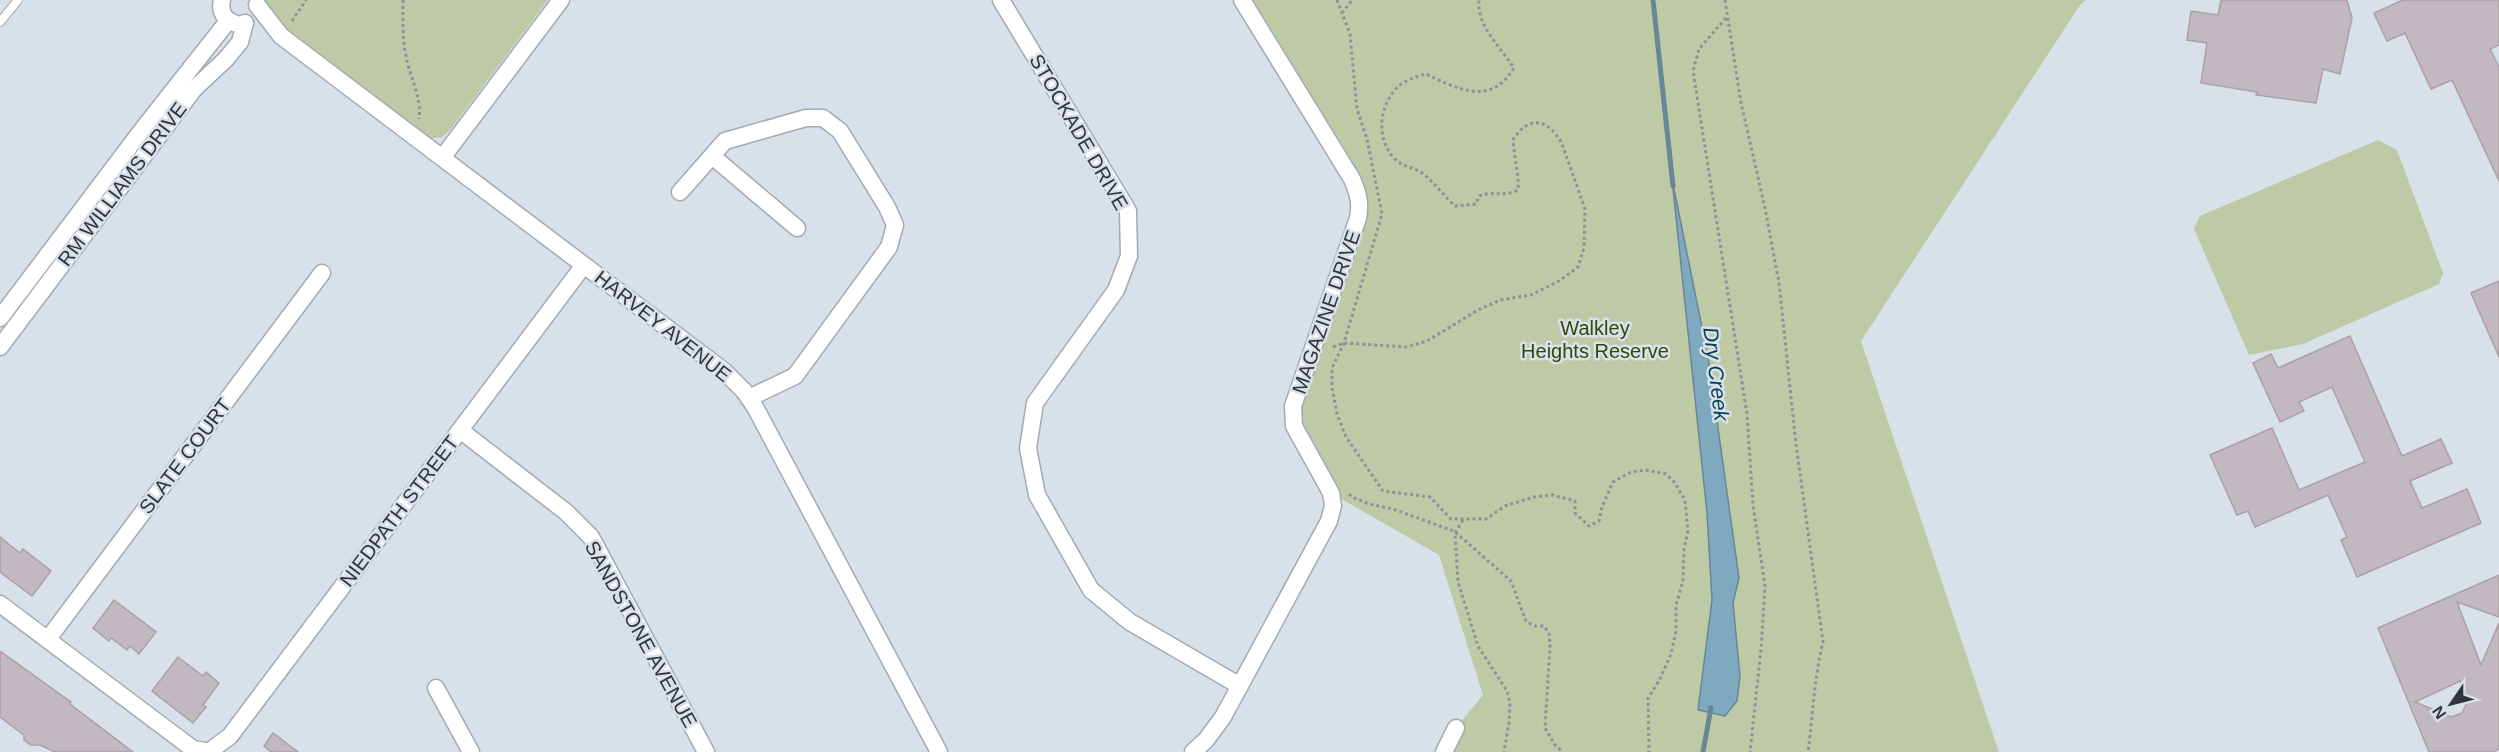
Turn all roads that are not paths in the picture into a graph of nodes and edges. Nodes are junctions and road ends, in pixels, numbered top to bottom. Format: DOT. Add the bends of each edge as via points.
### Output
graph roads {
  1 [pos="18,0"];
  2 [pos="222,0"];
  3 [pos="561,0"];
  4 [pos="1001,0"];
  5 [pos="1242,0"];
  6 [pos="257,3"];
  7 [pos="0,22"];
  8 [pos="240,22"];
  9 [pos="281,36"];
  10 [pos="712,156"];
  11 [pos="442,158"];
  12 [pos="680,192"];
  13 [pos="797,228"];
  14 [pos="584,265"];
  15 [pos="322,273"];
  16 [pos="0,318"];
  17 [pos="0,347"];
  18 [pos="749,398"];
  19 [pos="460,430"];
  20 [pos="0,604"];
  21 [pos="48,639"];
  22 [pos="1240,686"];
  23 [pos="435,688"];
  24 [pos="1456,728"];
  25 [pos="210,751"];
  26 [pos="471,752"];
  27 [pos="706,752"];
  28 [pos="939,752"];
  29 [pos="1193,752"];
  30 [pos="1444,752"];
  1 -- 7 [label="lane"];
  2 -- 8 [label="street" via="221,8"];
  3 -- 11 [label="street"];
  4 -- 22 [label="street, STOCKADE DRIVE" via="1128,211 1129,256 1116,290 1035,403 1028,448 1037,495 1091,590 1130,622"];
  5 -- 22 [label="street, MAGAZINE DRIVE" via="1352,179 1360,204 1293,406 1294,426 1331,493 1332,513"];
  6 -- 8 [label="street" via="255,16"];
  6 -- 9 [label="street, HARVEY AVENUE"];
  8 -- 9 [label="street, HARVEY AVENUE"];
  8 -- 16 [label="street, RM WILLIAMS DRIVE" via="142,130"];
  8 -- 17 [label="street, RM WILLIAMS DRIVE" via="240,42 194,89"];
  9 -- 11 [label="street, HARVEY AVENUE"];
  10 -- 12 [label="street"];
  10 -- 13 [label="street"];
  10 -- 18 [label="street" via="726,141 806,118 823,118 840,131 895,225 889,247 795,376"];
  11 -- 14 [label="street, HARVEY AVENUE"];
  14 -- 18 [label="street, HARVEY AVENUE" via="724,370"];
  14 -- 19 [label="street, NIEDPATH STREET"];
  15 -- 21 [label="street, SLATE COURT"];
  18 -- 28 [label="street, HARVEY AVENUE"];
  19 -- 25 [label="street, NIEDPATH STREET" via="230,736"];
  19 -- 27 [label="street, SANDSTONE AVENUE" via="566,512 591,537"];
  20 -- 21 [label="street"];
  21 -- 25 [label="street" via="193,749"];
  22 -- 29 [label="street, MAGAZINE DRIVE" via="1217,728"];
  23 -- 26 [label="street"];
  24 -- 30 [label="street"];
}
